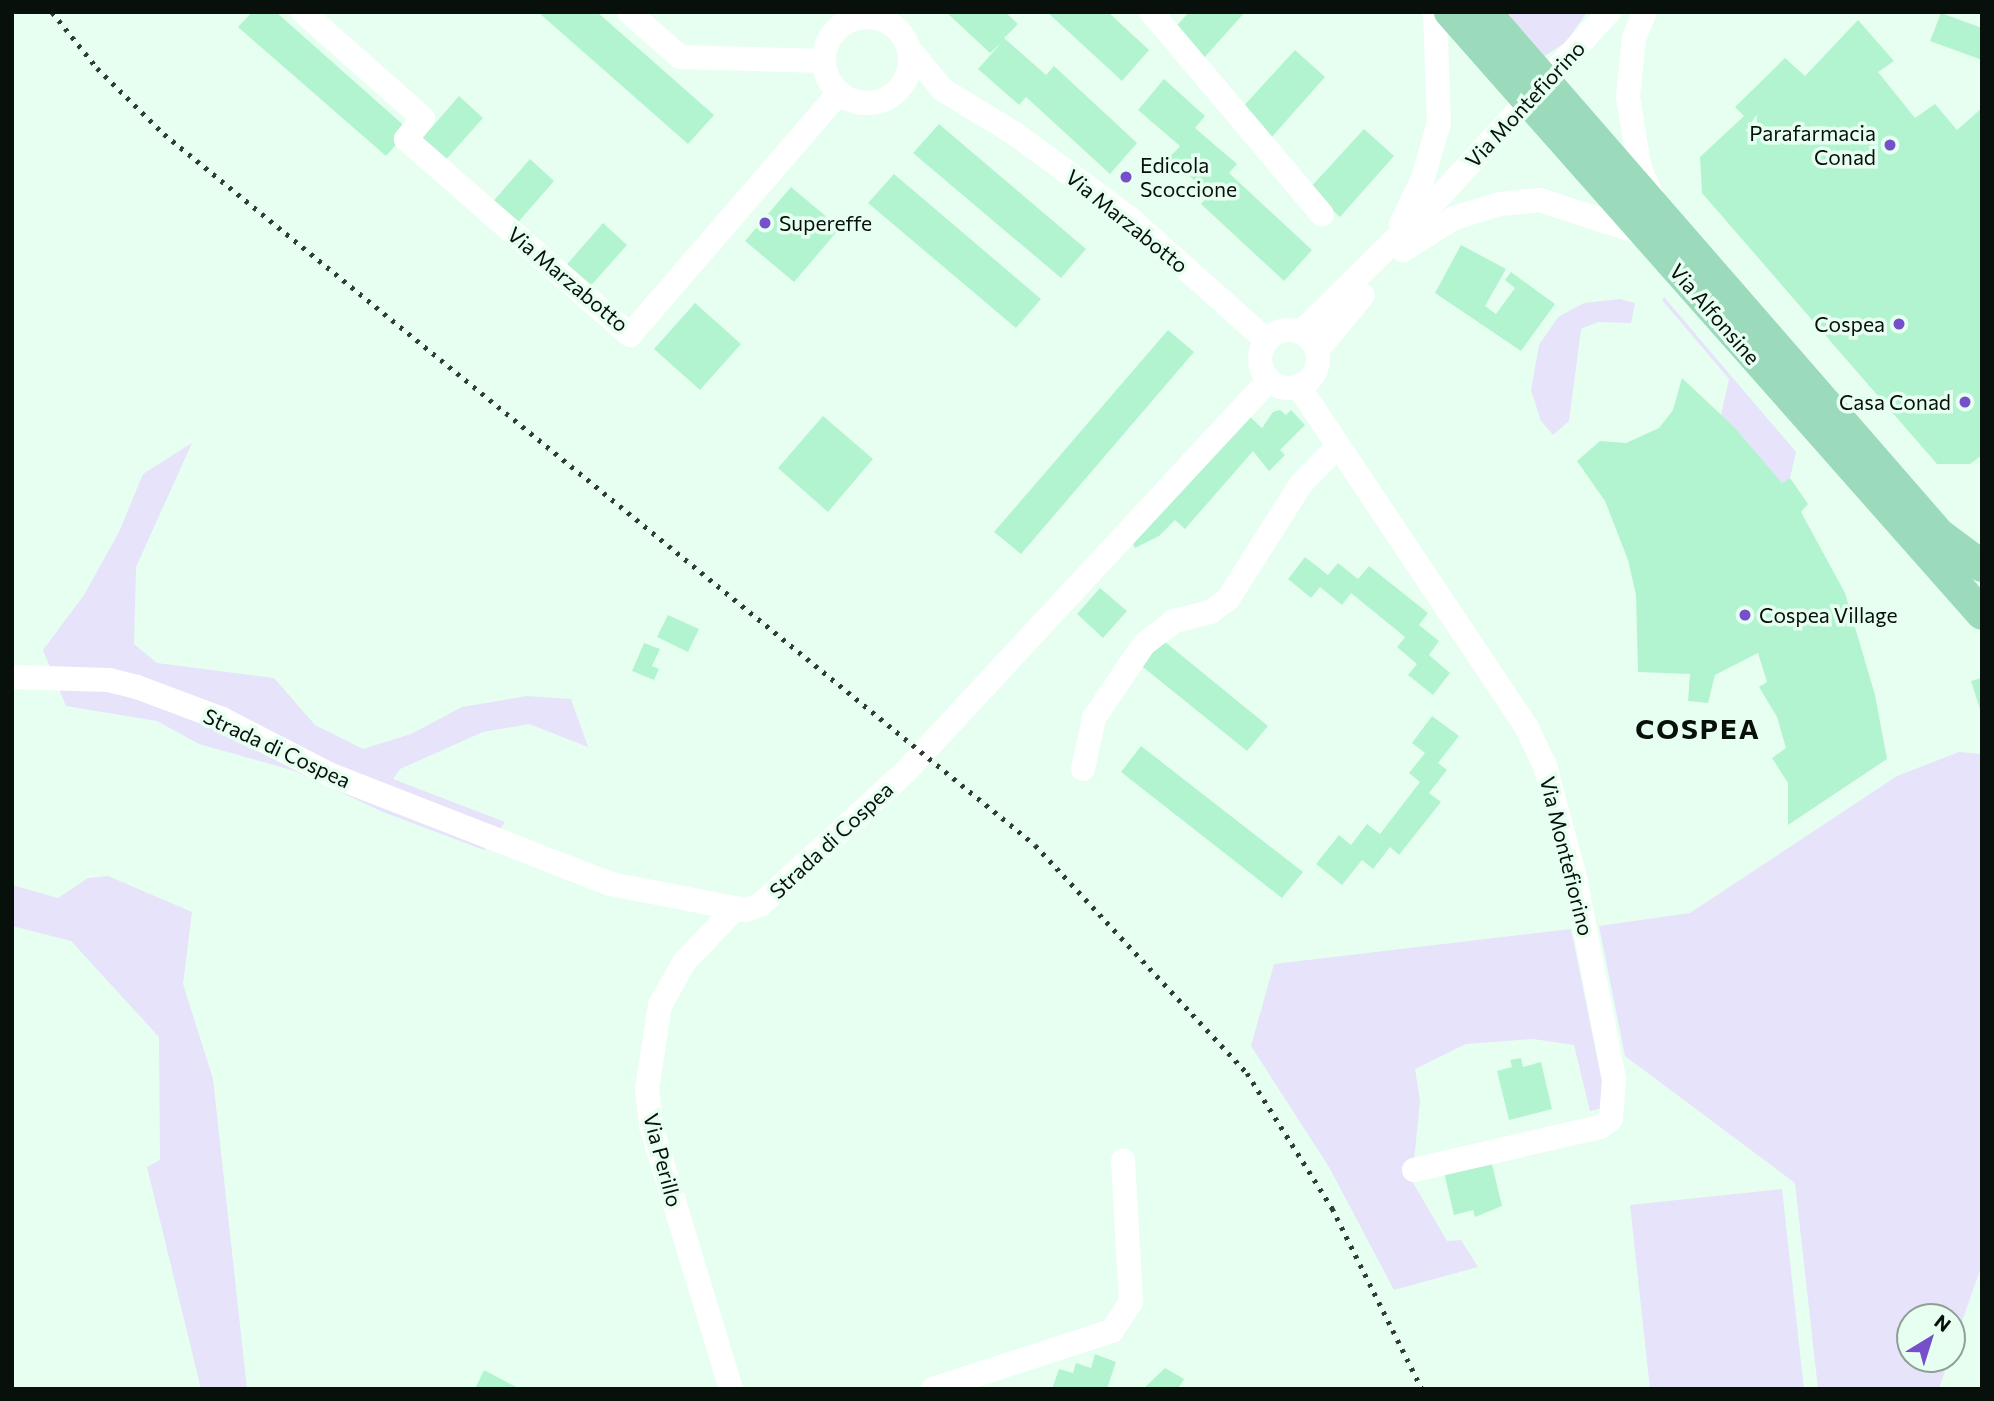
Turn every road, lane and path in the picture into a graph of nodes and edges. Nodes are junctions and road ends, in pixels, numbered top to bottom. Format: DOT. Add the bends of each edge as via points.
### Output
graph roads {
  1 [pos="303,12"];
  2 [pos="629,12"];
  3 [pos="1151,12"];
  4 [pos="1435,12"];
  5 [pos="1450,12"];
  6 [pos="1485,12"];
  7 [pos="1645,12"];
  8 [pos="1608,13"];
  9 [pos="859,15"];
  10 [pos="901,31"];
  11 [pos="823,61"];
  12 [pos="1517,69"];
  13 [pos="902,86"];
  14 [pos="943,90"];
  15 [pos="839,93"];
  16 [pos="1322,214"];
  17 [pos="1650,221"];
  18 [pos="1399,245"];
  19 [pos="1301,332"];
  20 [pos="1267,341"];
  21 [pos="1317,351"];
  22 [pos="1269,380"];
  23 [pos="1299,387"];
  24 [pos="1338,446"];
  25 [pos="1939,534"];
  26 [pos="1982,556"];
  27 [pos="1982,566"];
  28 [pos="1982,614"];
  29 [pos="12,677"];
  30 [pos="1083,769"];
  31 [pos="736,908"];
  32 [pos="1123,1160"];
  33 [pos="1414,1170"];
  34 [pos="969,1377"];
  35 [pos="731,1389"];
  36 [pos="933,1389"];
  37 [pos="997,1389"];
  1 -- 15 [label="street, Via Marzabotto" via="423,118 406,139 630,335"];
  2 -- 11 [label="street" via="680,57"];
  3 -- 16 [label="street"];
  4 -- 18 [label="street" via="1439,123"];
  5 -- 12 [label="main road, Via Alfonsine"];
  6 -- 12 [label="main road, Via Alfonsine"];
  7 -- 17 [label="street" via="1634,38 1628,97"];
  8 -- 18 [label="street, Via Montefiorino"];
  9 -- 10 [label="street, Via Marzabotto" via="883,19"];
  9 -- 11 [label="street, Via Marzabotto" via="832,34"];
  10 -- 13 [label="street" via="908,75"];
  10 -- 14 [label="street, Via Marzabotto"];
  11 -- 15 [label="street" via="825,73"];
  12 -- 17 [label="main road, Via Alfonsine"];
  13 -- 14 [label="street, Via Marzabotto"];
  13 -- 15 [label="street" via="879,102 851,100"];
  14 -- 20 [label="street, Via Marzabotto" via="1014,133 1128,217"];
  17 -- 18 [label="street" via="1540,200 1500,204 1454,218"];
  17 -- 25 [label="main road, Via Alfonsine"];
  17 -- 28 [label="main road, Via Alfonsine"];
  18 -- 19 [label="street, Via Montefiorino"];
  18 -- 21 [label="street, Via Montefiorino"];
  19 -- 20 [label="street" via="1286,330"];
  19 -- 21 [label="street"];
  20 -- 22 [label="street" via="1261,365"];
  21 -- 23 [label="street, Via Montefiorino" via="1313,376"];
  22 -- 23 [label="street" via="1283,388"];
  22 -- 31 [label="street, Strada di Cospea" via="905,772 760,905"];
  23 -- 24 [label="street, Via Montefiorino"];
  24 -- 30 [label="street" via="1301,484 1228,599 1210,612 1174,621 1144,644 1094,718"];
  24 -- 33 [label="street, Via Montefiorino" via="1513,703 1545,766 1583,910 1614,1079 1611,1119 1600,1127"];
  25 -- 26 [label="main road"];
  25 -- 27 [label="main road, Via Alfonsine"];
  29 -- 31 [label="street, Strada di Cospea" via="109,680 137,687 222,719 331,775 611,884"];
  31 -- 35 [label="street, Via Perillo" via="685,961 660,1005 647,1088 651,1126"];
  32 -- 34 [label="street" via="1131,1302 1112,1331"];
  34 -- 36 [label="street"];
  34 -- 37 [label="street"];
}
